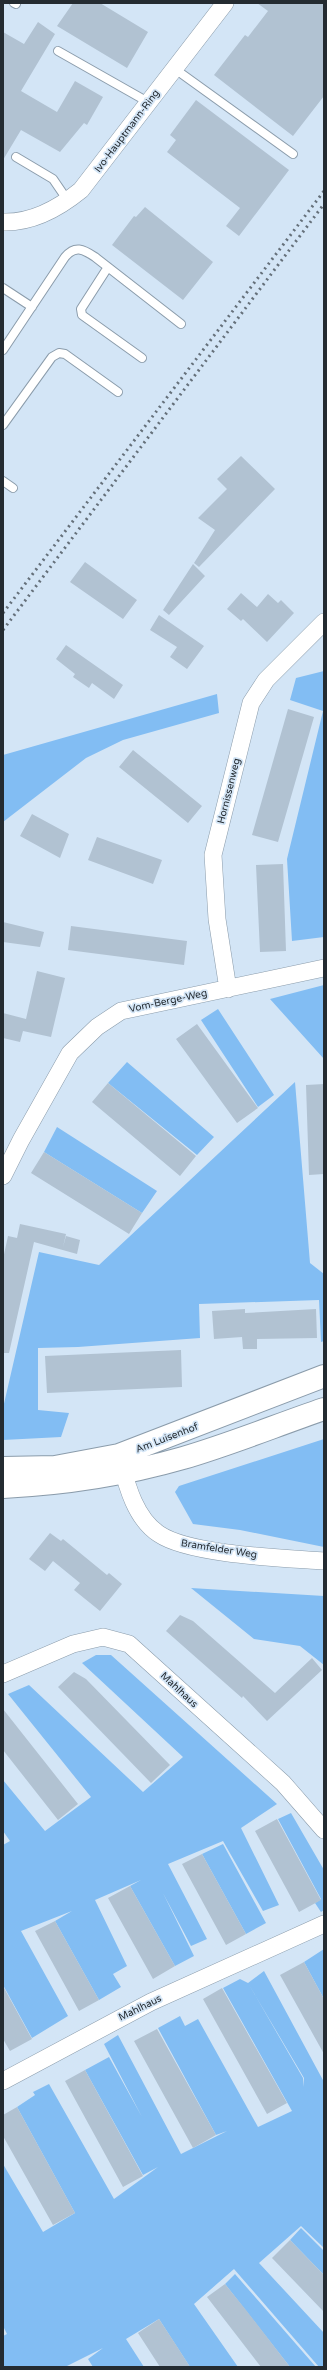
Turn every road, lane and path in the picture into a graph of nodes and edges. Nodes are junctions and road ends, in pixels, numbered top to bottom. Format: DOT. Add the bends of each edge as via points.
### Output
graph roads {
  1 [pos="225,3"];
  2 [pos="58,51"];
  3 [pos="175,69"];
  4 [pos="148,102"];
  5 [pos="293,154"];
  6 [pos="16,157"];
  7 [pos="68,201"];
  8 [pos="3,222"];
  9 [pos="108,267"];
  10 [pos="3,288"];
  11 [pos="32,307"];
  12 [pos="181,324"];
  13 [pos="3,350"];
  14 [pos="142,358"];
  15 [pos="118,392"];
  16 [pos="3,425"];
  17 [pos="3,481"];
  18 [pos="13,488"];
  19 [pos="324,622"];
  20 [pos="324,968"];
  21 [pos="228,988"];
  22 [pos="3,1176"];
  23 [pos="324,1376"];
  24 [pos="322,1410"];
  25 [pos="121,1464"];
  26 [pos="3,1468"];
  27 [pos="3,1487"];
  28 [pos="324,1561"];
  29 [pos="3,1674"];
  30 [pos="324,1830"];
  31 [pos="324,1924"];
  32 [pos="3,2081"];
  1 -- 3 [label="street, Ivo-Hauptmann-Ring"];
  2 -- 4 [label="lane"];
  3 -- 4 [label="street, Ivo-Hauptmann-Ring"];
  3 -- 5 [label="lane"];
  4 -- 7 [label="street, Ivo-Hauptmann-Ring" via="102,165"];
  6 -- 7 [label="lane" via="53,179"];
  7 -- 8 [label="street, Ivo-Hauptmann-Ring" via="40,216"];
  9 -- 11 [label="lane" via="82,249 70,250"];
  9 -- 12 [label="lane"];
  9 -- 14 [label="lane" via="81,308 82,315"];
  10 -- 11 [label="lane"];
  11 -- 13 [label="lane"];
  15 -- 16 [label="lane" via="65,354 59,353 52,357 31,384"];
  17 -- 18 [label="lane"];
  19 -- 21 [label="street, Hornissenweg" via="266,680 251,703 213,855 217,919"];
  20 -- 21 [label="street, Vom-Berge-Weg"];
  21 -- 22 [label="street, Vom-Berge-Weg" via="121,1011 97,1027 70,1053"];
  23 -- 25 [label="main road, Am Luisenhof"];
  24 -- 25 [label="main road, Am Luisenhof" via="184,1458"];
  25 -- 26 [label="main road, Am Luisenhof"];
  25 -- 27 [label="main road, Am Luisenhof" via="57,1483"];
  25 -- 28 [label="street, Bramfelder Weg" via="137,1510 153,1529 171,1541 224,1552"];
  29 -- 30 [label="street, Mahlhaus" via="73,1644 103,1637 129,1644 283,1783"];
  31 -- 32 [label="street, Mahlhaus" via="151,2002"];
}
